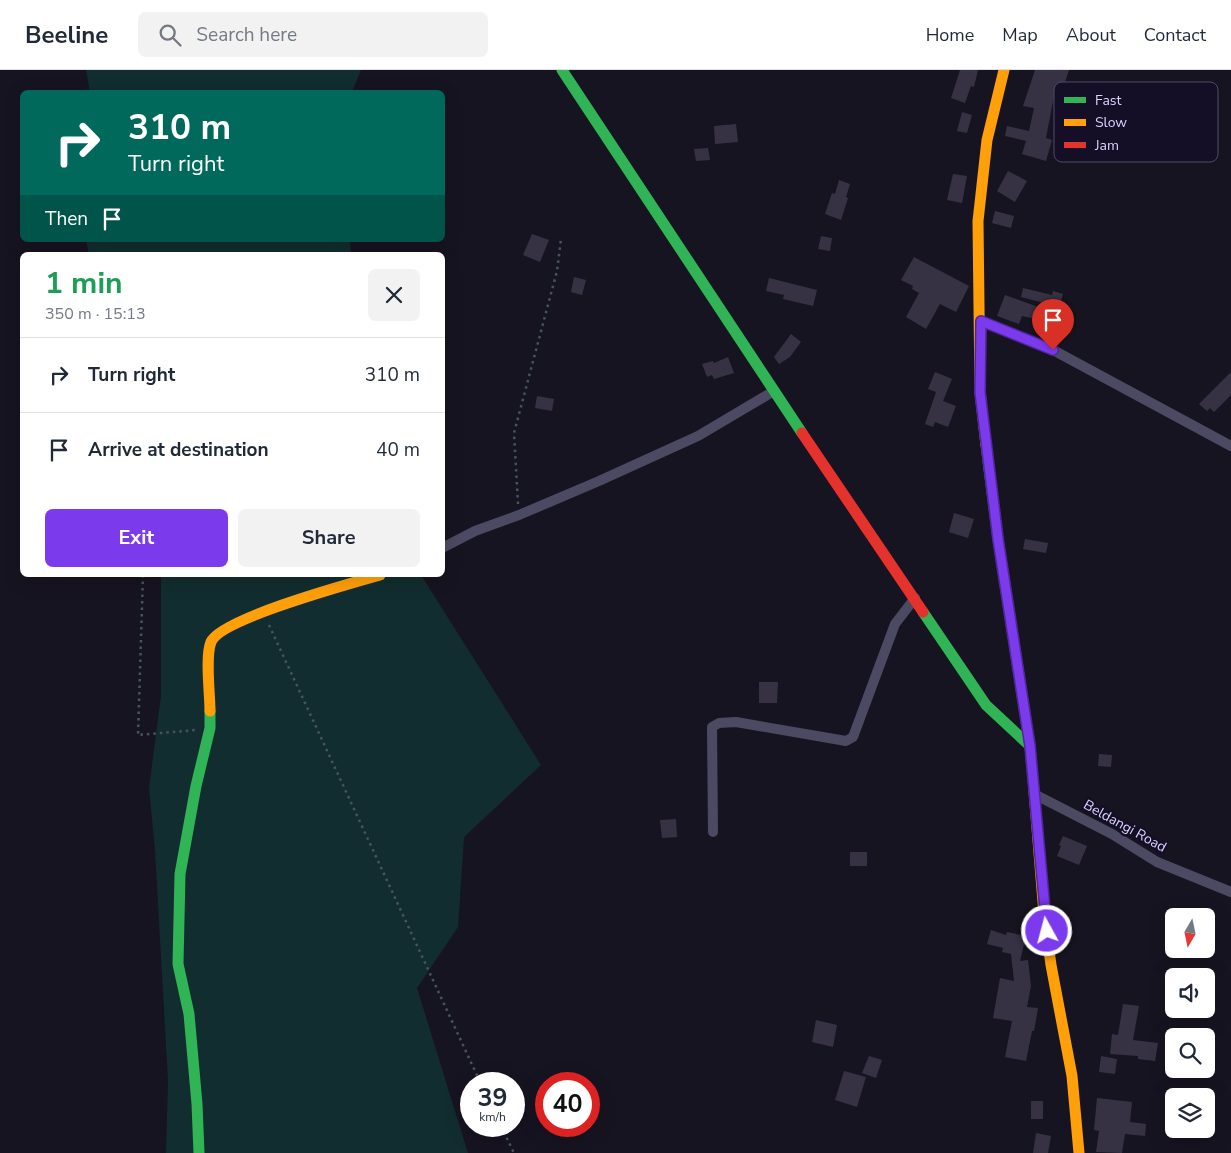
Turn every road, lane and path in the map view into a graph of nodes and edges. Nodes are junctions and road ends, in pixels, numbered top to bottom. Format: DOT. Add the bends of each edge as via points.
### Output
graph roads {
  1 [pos="562,70"];
  2 [pos="1004,70"];
  3 [pos="561,239"];
  4 [pos="981,321"];
  5 [pos="774,391"];
  6 [pos="1231,446"];
  7 [pos="519,516"];
  8 [pos="445,546"];
  9 [pos="143,577"];
  10 [pos="373,577"];
  11 [pos="915,598"];
  12 [pos="263,612"];
  13 [pos="210,728"];
  14 [pos="1030,746"];
  15 [pos="1034,794"];
  16 [pos="712,832"];
  17 [pos="1231,892"];
  18 [pos="475,1072"];
  19 [pos="506,1137"];
  20 [pos="199,1153"];
  21 [pos="514,1153"];
  22 [pos="1079,1153"];
  1 -- 5 [label="street"];
  2 -- 4 [label="street" via="987,140 978,221"];
  3 -- 7 [label="path" via="557,271 514,433"];
  4 -- 6 [label="street" via="1053,350"];
  4 -- 14 [label="street" via="980,392 998,539"];
  5 -- 7 [label="street" via="698,436"];
  5 -- 11 [label="street"];
  7 -- 8 [label="street" via="475,531"];
  9 -- 13 [label="path" via="138,735"];
  10 -- 12 [label="street"];
  11 -- 14 [label="street" via="986,705"];
  11 -- 16 [label="street" via="895,624 853,737 846,741 736,722 712,727"];
  12 -- 13 [label="street" via="220,631 211,641"];
  12 -- 18 [label="path"];
  13 -- 20 [label="street" via="180,874 178,964 189,1014"];
  14 -- 15 [label="street"];
  15 -- 17 [label="street, Beldangi Road" via="1119,838 1157,862"];
  15 -- 22 [label="street" via="1044,914 1072,1076"];
  19 -- 21 [label="path"];
}
